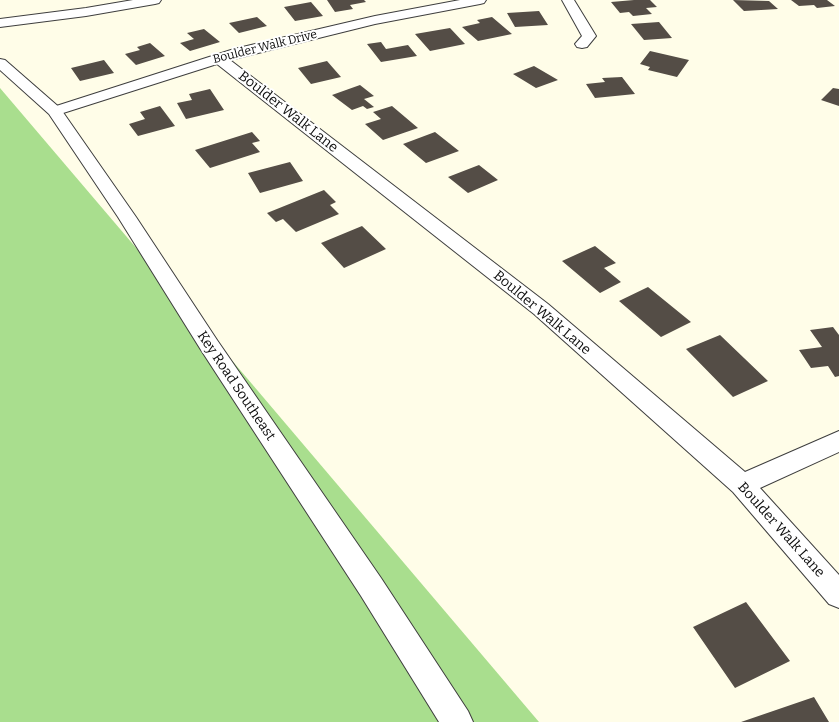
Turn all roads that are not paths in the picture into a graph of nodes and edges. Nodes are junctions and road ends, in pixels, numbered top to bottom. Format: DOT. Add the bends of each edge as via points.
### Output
graph roads {
  1 [pos="155,0"];
  2 [pos="480,0"];
  3 [pos="568,0"];
  4 [pos="0,23"];
  5 [pos="582,44"];
  6 [pos="219,58"];
  7 [pos="0,63"];
  8 [pos="55,111"];
  9 [pos="839,441"];
  10 [pos="742,485"];
  11 [pos="839,595"];
  12 [pos="457,722"];
  1 -- 4 [label="street"];
  2 -- 6 [label="street, Boulder Walk Drive" via="375,20"];
  3 -- 5 [label="street" via="589,36"];
  6 -- 8 [label="street, Boulder Walk Drive"];
  6 -- 10 [label="street, Boulder Walk Lane" via="541,309"];
  7 -- 8 [label="street, Key Road Southeast"];
  8 -- 12 [label="street, Key Road Southeast" via="127,216"];
  9 -- 10 [label="street"];
  10 -- 11 [label="street, Boulder Walk Lane"];
}
